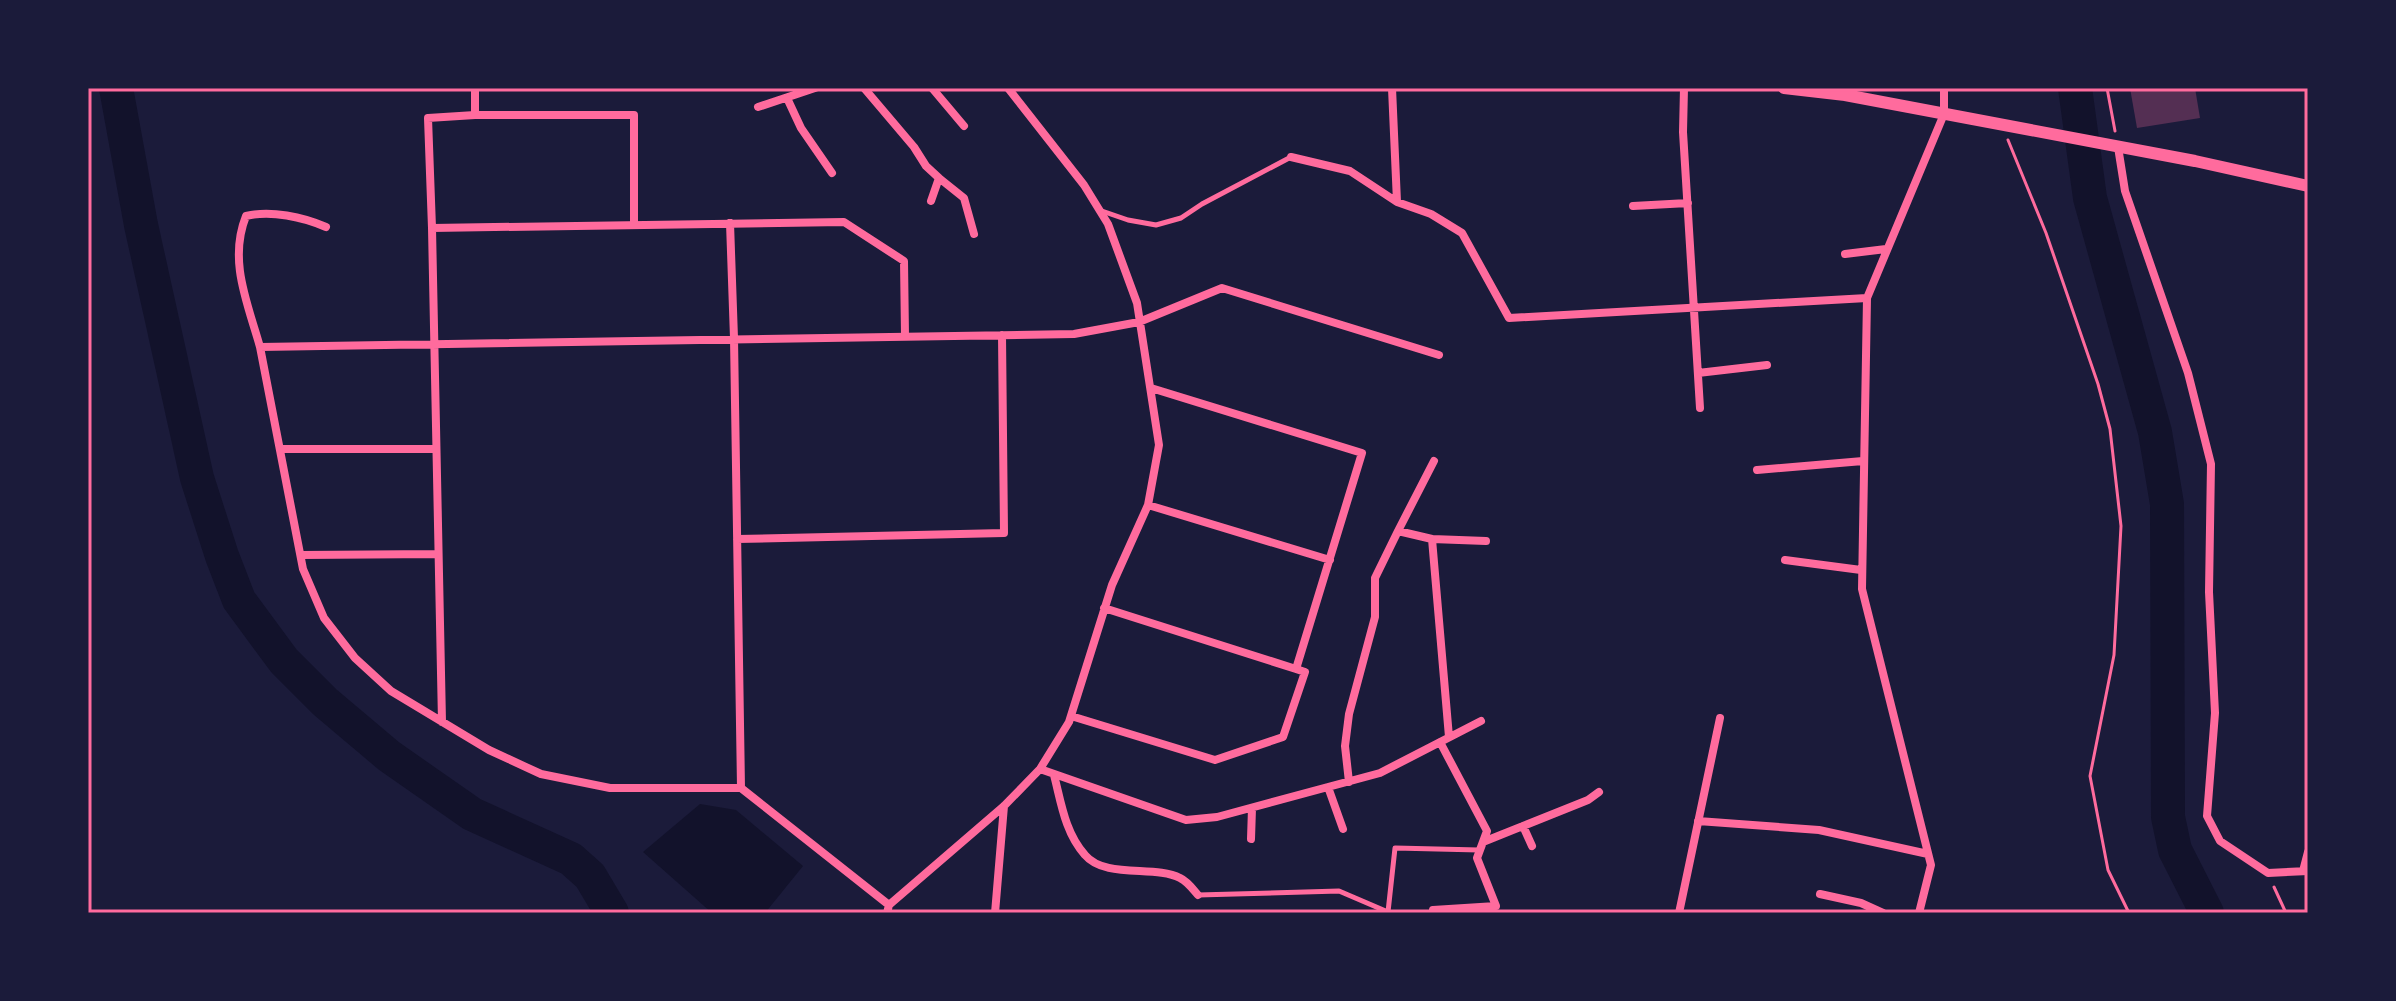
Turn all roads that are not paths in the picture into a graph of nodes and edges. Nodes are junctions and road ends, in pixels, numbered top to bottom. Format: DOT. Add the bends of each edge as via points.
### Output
graph roads {
  1 [pos="475,88"];
  2 [pos="814,88"];
  3 [pos="864,88"];
  4 [pos="932,88"];
  5 [pos="1008,88"];
  6 [pos="1392,88"];
  7 [pos="1684,88"];
  8 [pos="1784,88"];
  9 [pos="1944,88"];
  10 [pos="787,98"];
  11 [pos="758,107"];
  12 [pos="1944,114"];
  13 [pos="475,115"];
  14 [pos="964,126"];
  15 [pos="2111,146"];
  16 [pos="1291,157"];
  17 [pos="832,173"];
  18 [pos="939,178"];
  19 [pos="2308,186"];
  20 [pos="931,201"];
  21 [pos="1397,202"];
  22 [pos="1688,203"];
  23 [pos="1633,206"];
  24 [pos="1099,210"];
  25 [pos="730,223"];
  26 [pos="634,224"];
  27 [pos="326,227"];
  28 [pos="432,228"];
  29 [pos="974,234"];
  30 [pos="1886,249"];
  31 [pos="1845,254"];
  32 [pos="1867,298"];
  33 [pos="1694,307"];
  34 [pos="1139,322"];
  35 [pos="1002,335"];
  36 [pos="905,336"];
  37 [pos="734,338"];
  38 [pos="434,343"];
  39 [pos="260,347"];
  40 [pos="1439,355"];
  41 [pos="1767,365"];
  42 [pos="1698,373"];
  43 [pos="1151,388"];
  44 [pos="1700,408"];
  45 [pos="280,449"];
  46 [pos="436,449"];
  47 [pos="1434,461"];
  48 [pos="1863,461"];
  49 [pos="1757,470"];
  50 [pos="1148,505"];
  51 [pos="1398,531"];
  52 [pos="737,539"];
  53 [pos="1432,539"];
  54 [pos="1486,541"];
  55 [pos="438,554"];
  56 [pos="301,555"];
  57 [pos="1330,560"];
  58 [pos="1785,560"];
  59 [pos="1861,570"];
  60 [pos="1104,608"];
  61 [pos="1296,669"];
  62 [pos="1071,716"];
  63 [pos="1720,718"];
  64 [pos="1481,721"];
  65 [pos="442,722"];
  66 [pos="1445,740"];
  67 [pos="1040,769"];
  68 [pos="1054,775"];
  69 [pos="1349,782"];
  70 [pos="1328,787"];
  71 [pos="741,788"];
  72 [pos="1599,792"];
  73 [pos="1004,806"];
  74 [pos="1252,808"];
  75 [pos="1698,821"];
  76 [pos="1523,826"];
  77 [pos="1343,829"];
  78 [pos="1251,839"];
  79 [pos="1482,846"];
  80 [pos="1532,846"];
  81 [pos="2308,852"];
  82 [pos="1928,854"];
  83 [pos="2306,871"];
  84 [pos="1820,894"];
  85 [pos="1198,895"];
  86 [pos="888,909"];
  87 [pos="1433,910"];
  88 [pos="995,913"];
  89 [pos="1679,913"];
  90 [pos="1883,913"];
  91 [pos="1919,913"];
  1 -- 13 [label="street"];
  2 -- 10 [label="street"];
  3 -- 18 [label="street"];
  4 -- 14 [label="street"];
  5 -- 24 [label="street"];
  6 -- 21 [label="street"];
  7 -- 22 [label="street"];
  8 -- 12 [label="street"];
  9 -- 12 [label="street"];
  10 -- 11 [label="street"];
  10 -- 17 [label="street"];
  12 -- 15 [label="street"];
  12 -- 30 [label="street"];
  13 -- 26 [label="street" via="634,115"];
  13 -- 28 [label="street" via="428,118"];
  15 -- 19 [label="street"];
  15 -- 83 [label="street" via="2188,373 2211,464 2209,592 2215,713 2207,816 2220,841 2268,873"];
  16 -- 21 [label="street" via="1350,171"];
  16 -- 24 [label="lane" via="1181,218 1156,225"];
  18 -- 20 [label="street"];
  18 -- 29 [label="street" via="964,198"];
  21 -- 33 [label="street" via="1462,233 1509,318"];
  22 -- 23 [label="street"];
  22 -- 33 [label="street"];
  24 -- 34 [label="street" via="1137,303"];
  25 -- 26 [label="street"];
  25 -- 36 [label="street" via="844,222 880,245 904,261"];
  25 -- 37 [label="street"];
  26 -- 28 [label="street"];
  27 -- 39 [label="street" via="307,218 246,216 237,269"];
  28 -- 38 [label="street"];
  30 -- 31 [label="street"];
  30 -- 32 [label="street"];
  32 -- 33 [label="street"];
  32 -- 48 [label="street"];
  33 -- 42 [label="street"];
  34 -- 35 [label="street" via="1074,334"];
  34 -- 40 [label="street" via="1222,288"];
  34 -- 43 [label="street"];
  35 -- 36 [label="street"];
  35 -- 52 [label="street" via="1004,533"];
  36 -- 37 [label="street"];
  37 -- 38 [label="street"];
  37 -- 52 [label="street"];
  38 -- 39 [label="street"];
  38 -- 46 [label="street"];
  39 -- 45 [label="street"];
  41 -- 42 [label="street"];
  42 -- 44 [label="street"];
  43 -- 50 [label="street" via="1159,445"];
  43 -- 57 [label="street" via="1362,453"];
  45 -- 46 [label="street"];
  45 -- 56 [label="street"];
  46 -- 55 [label="street"];
  47 -- 51 [label="street"];
  48 -- 49 [label="street"];
  48 -- 59 [label="street"];
  50 -- 57 [label="street"];
  50 -- 60 [label="street"];
  51 -- 53 [label="street"];
  51 -- 69 [label="street" via="1375,578 1375,617 1349,714"];
  52 -- 71 [label="street"];
  53 -- 54 [label="street"];
  53 -- 66 [label="street"];
  55 -- 56 [label="street"];
  55 -- 65 [label="street"];
  56 -- 65 [label="street" via="324,618 355,658 391,691"];
  57 -- 61 [label="street"];
  58 -- 59 [label="street"];
  59 -- 82 [label="street"];
  60 -- 61 [label="street"];
  60 -- 62 [label="street"];
  61 -- 62 [label="street" via="1305,672 1283,737 1215,760"];
  62 -- 67 [label="street"];
  63 -- 75 [label="street"];
  64 -- 66 [label="street"];
  65 -- 71 [label="street" via="541,774 610,788"];
  66 -- 69 [label="street" via="1380,773"];
  66 -- 79 [label="street" via="1487,831"];
  67 -- 68 [label="street"];
  67 -- 73 [label="street"];
  68 -- 74 [label="street" via="1186,820"];
  68 -- 85 [label="street" via="1066,824 1086,858 1117,870 1181,878"];
  69 -- 70 [label="street"];
  70 -- 74 [label="street"];
  70 -- 77 [label="street"];
  71 -- 86 [label="street"];
  72 -- 76 [label="street"];
  73 -- 86 [label="street"];
  73 -- 88 [label="street"];
  74 -- 78 [label="street"];
  75 -- 82 [label="street" via="1819,830"];
  75 -- 89 [label="street"];
  76 -- 79 [label="street"];
  76 -- 80 [label="street"];
  79 -- 85 [label="lane" via="1395,848 1388,912 1339,891"];
  79 -- 87 [label="street" via="1477,858 1496,906"];
  81 -- 83 [label="street"];
  82 -- 91 [label="street" via="1931,865"];
  84 -- 90 [label="street"];
}
